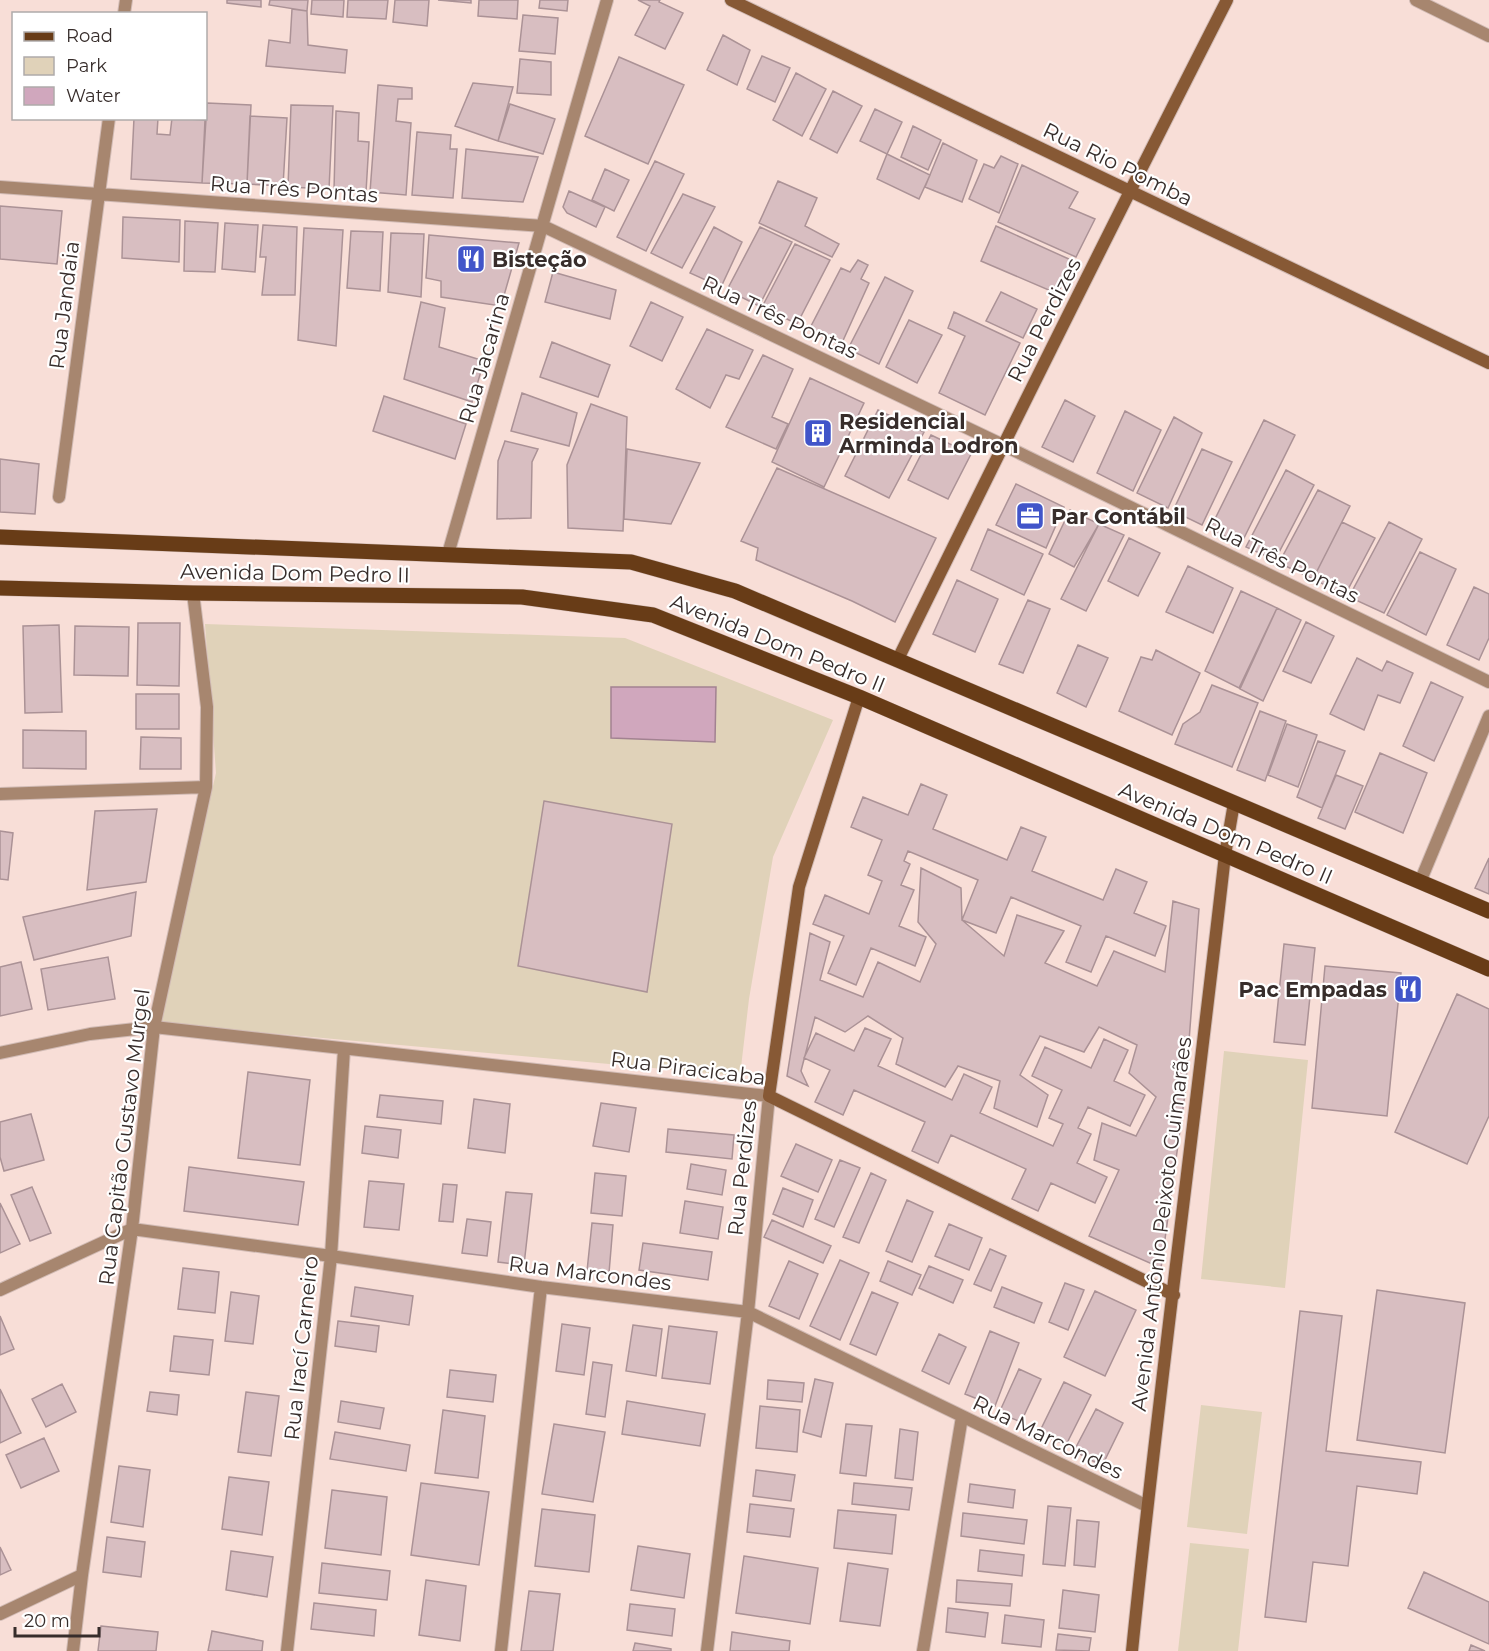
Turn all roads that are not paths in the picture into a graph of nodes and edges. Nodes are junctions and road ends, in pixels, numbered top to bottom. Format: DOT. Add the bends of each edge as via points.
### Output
graph roads {
  1 [pos="607,0"];
  2 [pos="731,0"];
  3 [pos="1227,0"];
  4 [pos="1416,0"];
  5 [pos="1489,36"];
  6 [pos="109,120"];
  7 [pos="0,187"];
  8 [pos="1130,191"];
  9 [pos="98,195"];
  10 [pos="543,226"];
  11 [pos="1489,363"];
  12 [pos="1003,445"];
  13 [pos="59,497"];
  14 [pos="0,537"];
  15 [pos="448,555"];
  16 [pos="0,588"];
  17 [pos="193,593"];
  18 [pos="898,659"];
  19 [pos="1489,682"];
  20 [pos="859,697"];
  21 [pos="1489,716"];
  22 [pos="206,787"];
  23 [pos="0,794"];
  24 [pos="1234,802"];
  25 [pos="1225,855"];
  26 [pos="1420,882"];
  27 [pos="1489,911"];
  28 [pos="1489,969"];
  29 [pos="154,1027"];
  30 [pos="344,1049"];
  31 [pos="0,1053"];
  32 [pos="769,1096"];
  33 [pos="132,1229"];
  34 [pos="331,1256"];
  35 [pos="541,1287"];
  36 [pos="0,1290"];
  37 [pos="1174,1295"];
  38 [pos="748,1312"];
  39 [pos="962,1417"];
  40 [pos="1147,1506"];
  41 [pos="82,1575"];
  42 [pos="0,1614"];
  43 [pos="74,1651"];
  44 [pos="287,1651"];
  45 [pos="501,1651"];
  46 [pos="707,1651"];
  47 [pos="923,1651"];
  48 [pos="1132,1651"];
  1 -- 10 [label="street, Rua Jacarina"];
  2 -- 8 [label="street, Rua Rio Pomba"];
  3 -- 8 [label="street, Rua Perdizes"];
  4 -- 5 [label="street"];
  6 -- 9 [label="street, Rua Jandaia"];
  7 -- 9 [label="street, Rua Três Pontas"];
  8 -- 11 [label="street, Rua Rio Pomba"];
  8 -- 12 [label="street, Rua Perdizes"];
  9 -- 10 [label="street, Rua Três Pontas"];
  9 -- 13 [label="street, Rua Jandaia"];
  10 -- 12 [label="street, Rua Três Pontas"];
  10 -- 15 [label="street, Rua Jacarina"];
  12 -- 18 [label="street, Rua Perdizes"];
  12 -- 19 [label="street, Rua Três Pontas"];
  14 -- 15 [label="main road, Avenida Dom Pedro II"];
  15 -- 18 [label="main road, Avenida Dom Pedro II" via="631,562 735,591"];
  16 -- 17 [label="main road, Avenida Dom Pedro II"];
  17 -- 20 [label="main road, Avenida Dom Pedro II" via="522,597 652,615"];
  17 -- 22 [label="street, Rua Capitão Gustavo Murgel" via="207,707"];
  18 -- 24 [label="main road, Avenida Dom Pedro II"];
  20 -- 25 [label="main road, Avenida Dom Pedro II"];
  20 -- 32 [label="street, Rua Perdizes" via="799,887"];
  21 -- 26 [label="street"];
  22 -- 23 [label="street"];
  22 -- 29 [label="street, Rua Capitão Gustavo Murgel"];
  24 -- 25 [label="street, Avenida Antônio Peixoto Guimarães"];
  24 -- 26 [label="main road, Avenida Dom Pedro II"];
  25 -- 28 [label="main road, Avenida Dom Pedro II"];
  25 -- 37 [label="street, Avenida Antônio Peixoto Guimarães"];
  26 -- 27 [label="main road, Avenida Dom Pedro II"];
  29 -- 30 [label="street, Rua Piracicaba"];
  29 -- 31 [label="street, Rua Piracicaba" via="90,1034"];
  29 -- 33 [label="street, Rua Capitão Gustavo Murgel"];
  30 -- 32 [label="street, Rua Piracicaba"];
  30 -- 34 [label="street, Rua Irací Carneiro"];
  32 -- 37 [label="street, Rua Piracicaba"];
  32 -- 38 [label="street, Rua Perdizes"];
  33 -- 34 [label="street, Rua Marcondes"];
  33 -- 36 [label="street"];
  33 -- 41 [label="street, Rua Capitão Gustavo Murgel"];
  34 -- 35 [label="street, Rua Marcondes"];
  34 -- 44 [label="street, Rua Irací Carneiro"];
  35 -- 38 [label="street, Rua Marcondes"];
  35 -- 45 [label="street"];
  37 -- 40 [label="street, Avenida Antônio Peixoto Guimarães"];
  38 -- 39 [label="street, Rua Marcondes"];
  38 -- 46 [label="street, Rua Perdizes"];
  39 -- 40 [label="street, Rua Marcondes"];
  39 -- 47 [label="street"];
  40 -- 48 [label="street, Avenida Antônio Peixoto Guimarães"];
  41 -- 42 [label="street"];
  41 -- 43 [label="street, Rua Capitão Gustavo Murgel"];
}
